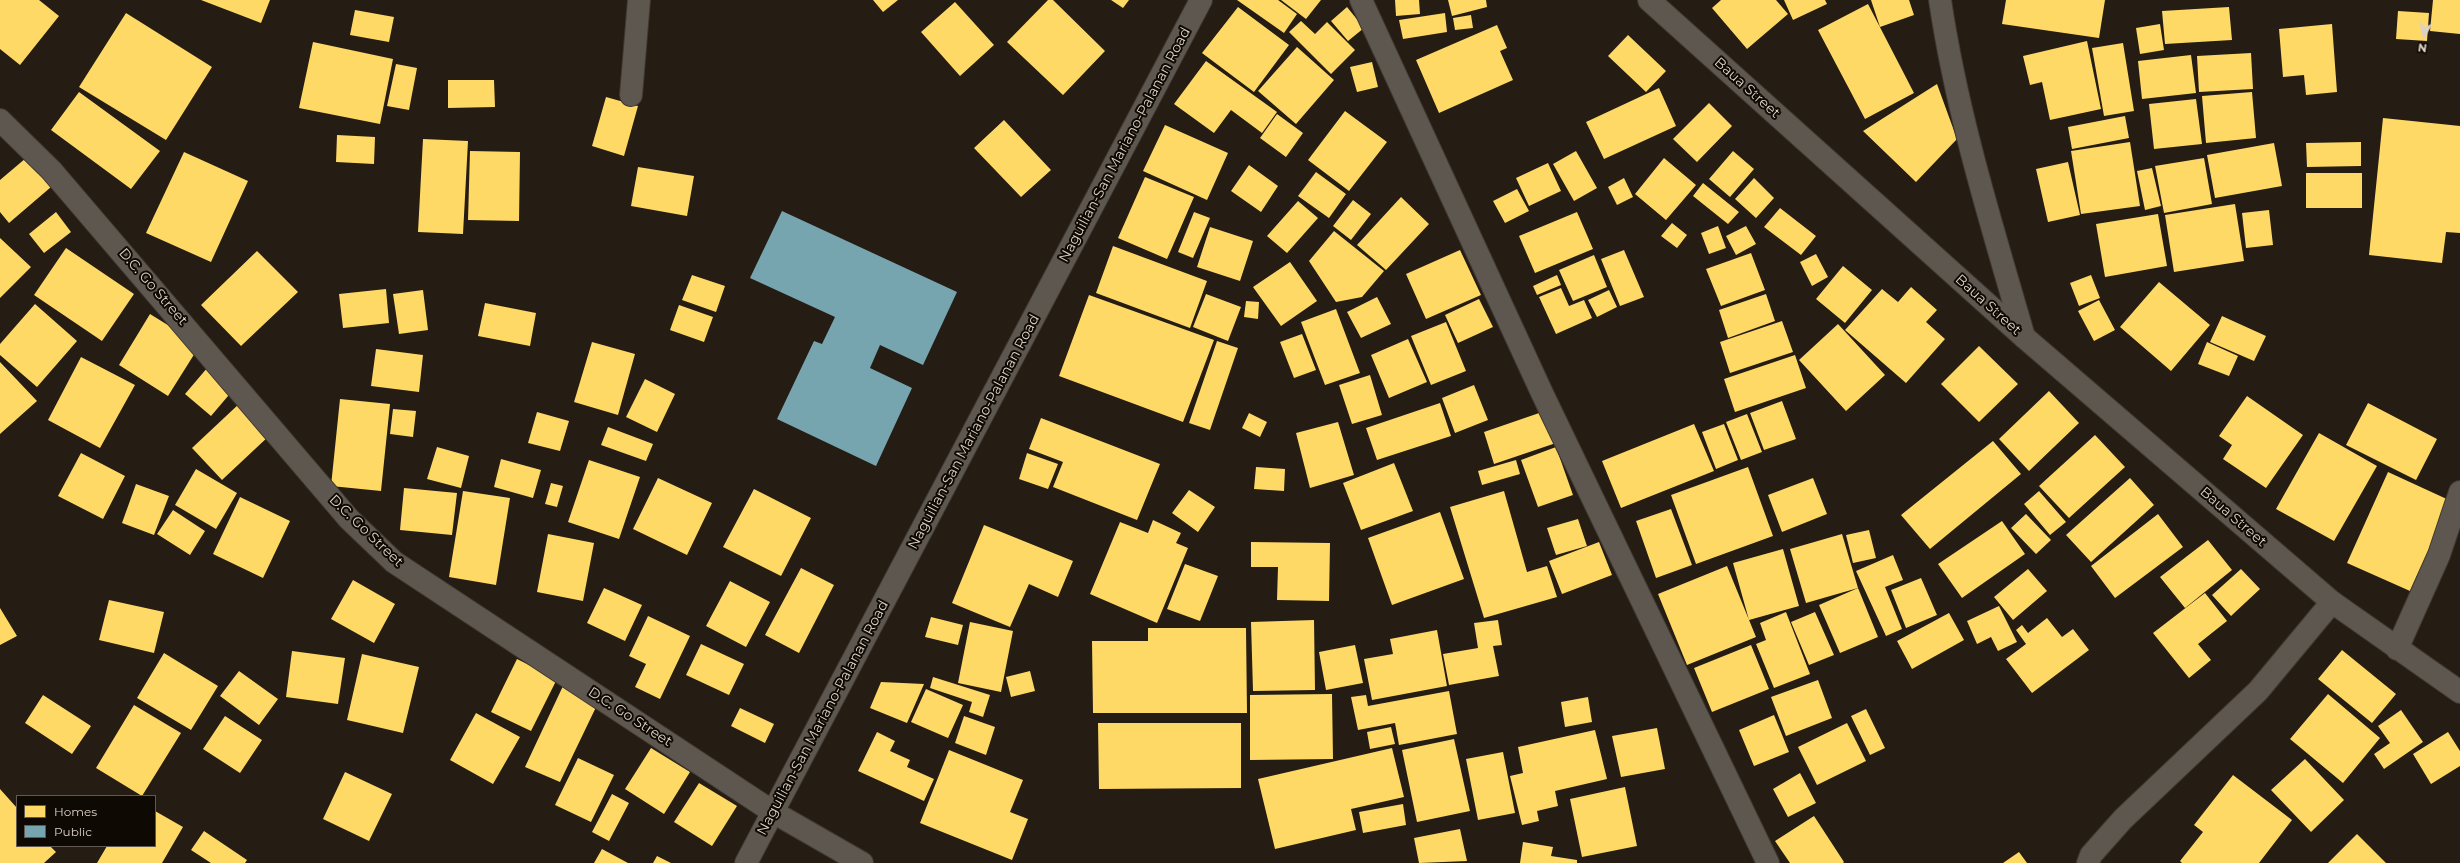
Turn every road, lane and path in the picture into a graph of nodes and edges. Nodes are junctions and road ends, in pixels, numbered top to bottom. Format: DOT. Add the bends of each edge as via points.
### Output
graph roads {
  1 [pos="639,0"];
  2 [pos="1201,0"];
  3 [pos="1361,0"];
  4 [pos="1649,0"];
  5 [pos="1940,0"];
  6 [pos="631,94"];
  7 [pos="0,120"];
  8 [pos="2024,337"];
  9 [pos="2460,492"];
  10 [pos="2332,602"];
  11 [pos="2397,649"];
  12 [pos="2460,692"];
  13 [pos="773,812"];
  14 [pos="746,863"];
  15 [pos="862,863"];
  16 [pos="1768,863"];
  17 [pos="2088,863"];
  1 -- 6 [label="street"];
  2 -- 13 [label="street, Naguilian-San Mariano-Palanan Road"];
  3 -- 16 [label="street" via="1546,400"];
  4 -- 8 [label="street, Baua Street"];
  5 -- 8 [label="street" via="1947,45 1969,142"];
  7 -- 13 [label="street, D.C. Go Street" via="51,170 328,495 394,562"];
  8 -- 10 [label="street, Baua Street"];
  9 -- 11 [label="street" via="2439,555"];
  10 -- 11 [label="street"];
  10 -- 17 [label="street" via="2258,691 2123,819 2091,855"];
  11 -- 12 [label="street"];
  13 -- 14 [label="street, Naguilian-San Mariano-Palanan Road"];
  13 -- 15 [label="street, D.C. Go Street"];
}
